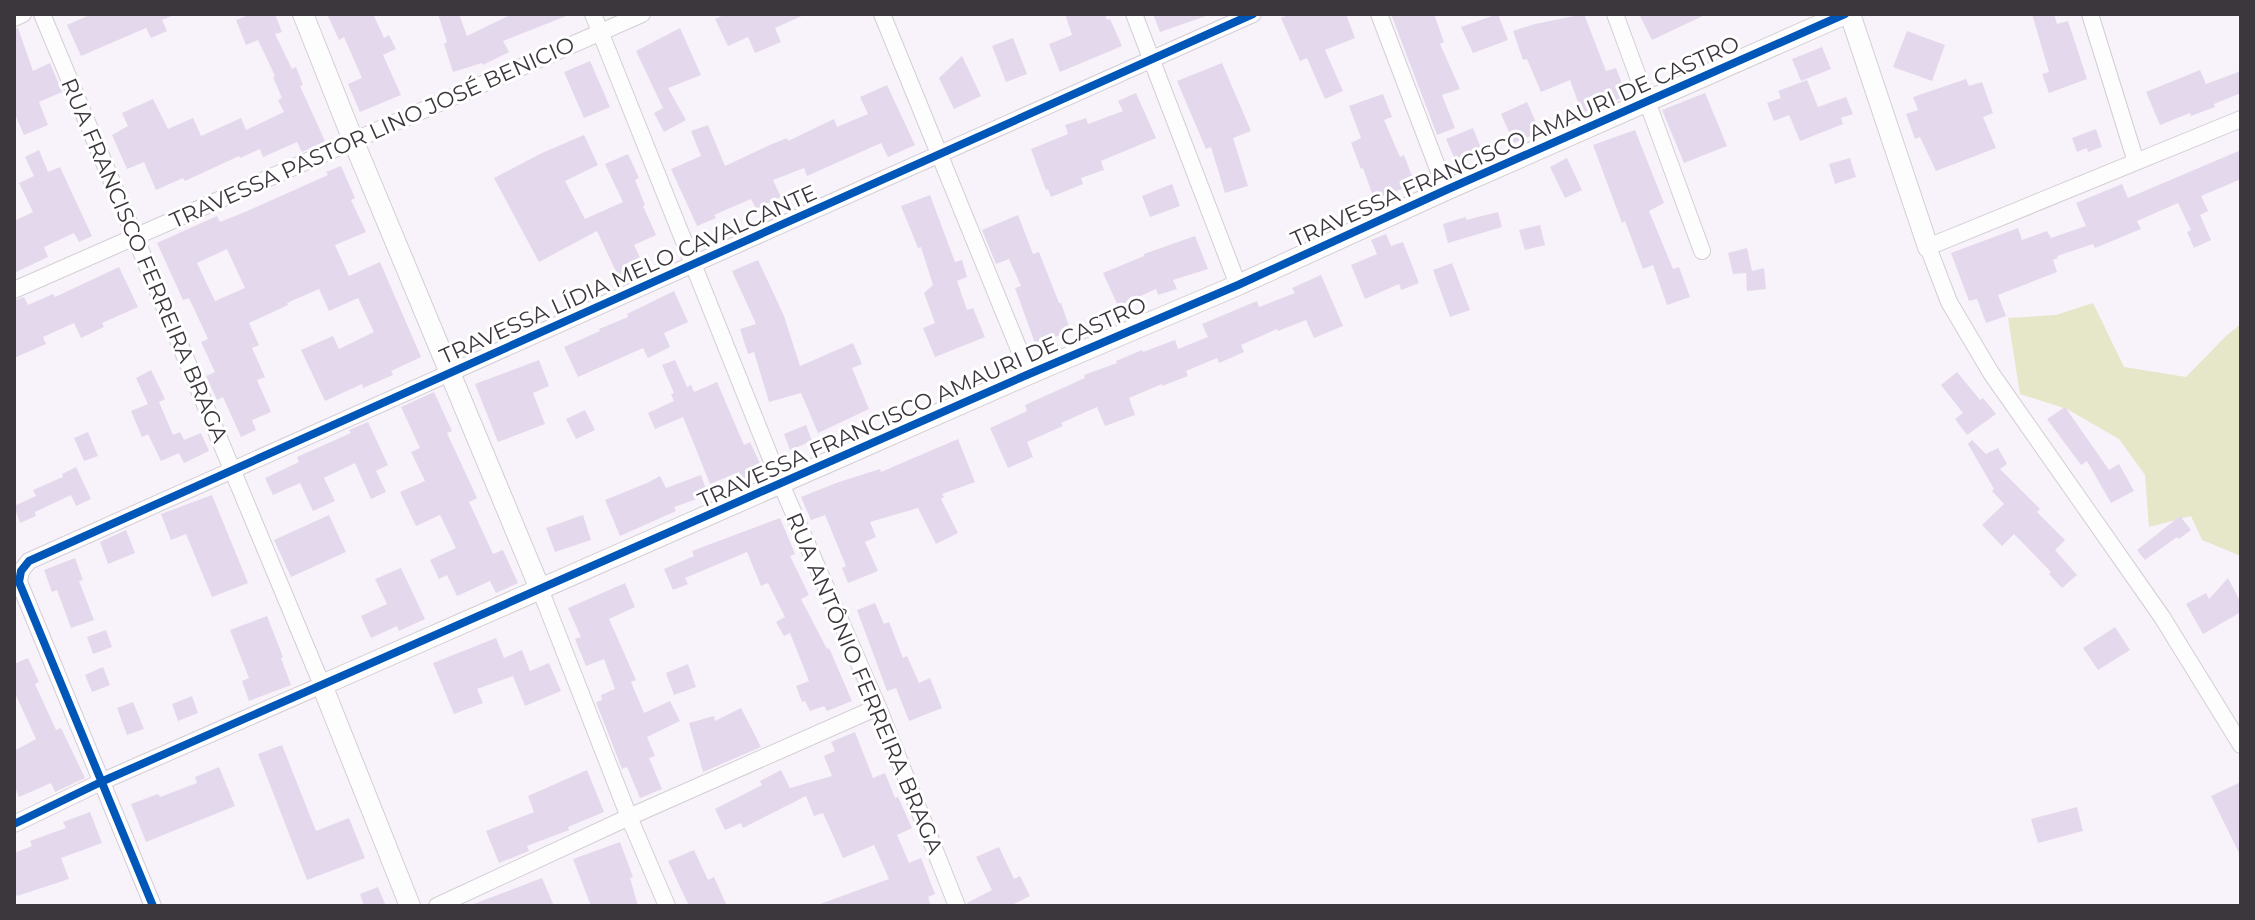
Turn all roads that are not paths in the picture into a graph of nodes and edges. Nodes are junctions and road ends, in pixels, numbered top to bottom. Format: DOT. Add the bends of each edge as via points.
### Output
graph roads {
  1 [pos="23,14"];
  2 [pos="42,14"];
  3 [pos="303,14"];
  4 [pos="593,14"];
  5 [pos="642,14"];
  6 [pos="882,14"];
  7 [pos="1134,14"];
  8 [pos="1253,14"];
  9 [pos="1379,14"];
  10 [pos="1615,14"];
  11 [pos="1847,14"];
  12 [pos="2090,14"];
  13 [pos="14,18"];
  14 [pos="600,33"];
  15 [pos="1151,60"];
  16 [pos="1646,101"];
  17 [pos="2241,119"];
  18 [pos="353,140"];
  19 [pos="940,154"];
  20 [pos="2136,162"];
  21 [pos="1446,190"];
  22 [pos="136,235"];
  23 [pos="1928,247"];
  24 [pos="1702,251"];
  25 [pos="693,264"];
  26 [pos="1238,285"];
  27 [pos="14,290"];
  28 [pos="450,373"];
  29 [pos="1029,374"];
  30 [pos="233,470"];
  31 [pos="781,484"];
  32 [pos="540,589"];
  33 [pos="322,685"];
  34 [pos="878,707"];
  35 [pos="2241,745"];
  36 [pos="103,781"];
  37 [pos="629,817"];
  38 [pos="14,824"];
  39 [pos="153,906"];
  40 [pos="410,906"];
  41 [pos="437,906"];
  42 [pos="667,906"];
  43 [pos="957,906"];
  1 -- 13 [label="street"];
  2 -- 22 [label="street, RUA FRANCISCO FERREIRA BRAGA"];
  3 -- 18 [label="street"];
  4 -- 14 [label="street, RUA ANTÔNIO FERREIRA BRAGA"];
  5 -- 14 [label="street, TRAVESSA PASTOR LINO JOSÉ BENICIO"];
  6 -- 19 [label="street"];
  7 -- 15 [label="street"];
  8 -- 15 [label="street, TRAVESSA LÍDIA MELO CAVALCANTE"];
  9 -- 21 [label="street"];
  10 -- 16 [label="street"];
  11 -- 16 [label="street, TRAVESSA FRANCISCO AMAURI DE CASTRO"];
  11 -- 23 [label="street"];
  12 -- 20 [label="street"];
  14 -- 18 [label="street, TRAVESSA PASTOR LINO JOSÉ BENICIO"];
  14 -- 25 [label="street, RUA ANTÔNIO FERREIRA BRAGA"];
  15 -- 19 [label="street, TRAVESSA LÍDIA MELO CAVALCANTE"];
  15 -- 26 [label="street"];
  16 -- 21 [label="street, TRAVESSA FRANCISCO AMAURI DE CASTRO"];
  16 -- 24 [label="street"];
  17 -- 20 [label="street"];
  18 -- 22 [label="street, TRAVESSA PASTOR LINO JOSÉ BENICIO"];
  18 -- 28 [label="street"];
  19 -- 25 [label="street, TRAVESSA LÍDIA MELO CAVALCANTE"];
  19 -- 29 [label="street"];
  20 -- 23 [label="street"];
  21 -- 26 [label="street, TRAVESSA FRANCISCO AMAURI DE CASTRO"];
  22 -- 27 [label="street, TRAVESSA PASTOR LINO JOSÉ BENICIO"];
  22 -- 30 [label="street, RUA FRANCISCO FERREIRA BRAGA"];
  23 -- 35 [label="street" via="1949,302 1991,373 2162,617"];
  25 -- 28 [label="street, TRAVESSA LÍDIA MELO CAVALCANTE"];
  25 -- 31 [label="street, RUA ANTÔNIO FERREIRA BRAGA"];
  26 -- 29 [label="street, TRAVESSA FRANCISCO AMAURI DE CASTRO"];
  28 -- 30 [label="street, TRAVESSA LÍDIA MELO CAVALCANTE"];
  28 -- 32 [label="street"];
  29 -- 31 [label="street, TRAVESSA FRANCISCO AMAURI DE CASTRO"];
  30 -- 33 [label="street, RUA FRANCISCO FERREIRA BRAGA"];
  30 -- 36 [label="street, TRAVESSA LÍDIA MELO CAVALCANTE" via="29,561 21,571 19,582"];
  31 -- 32 [label="street, TRAVESSA FRANCISCO AMAURI DE CASTRO"];
  31 -- 34 [label="street, RUA ANTÔNIO FERREIRA BRAGA"];
  32 -- 33 [label="street, TRAVESSA FRANCISCO AMAURI DE CASTRO"];
  32 -- 37 [label="street"];
  33 -- 36 [label="street, TRAVESSA FRANCISCO AMAURI DE CASTRO"];
  33 -- 40 [label="street, RUA FRANCISCO FERREIRA BRAGA"];
  34 -- 37 [label="street"];
  34 -- 43 [label="street, RUA ANTÔNIO FERREIRA BRAGA"];
  36 -- 38 [label="street, TRAVESSA FRANCISCO AMAURI DE CASTRO"];
  36 -- 39 [label="street"];
  37 -- 41 [label="street"];
  37 -- 42 [label="street"];
}
